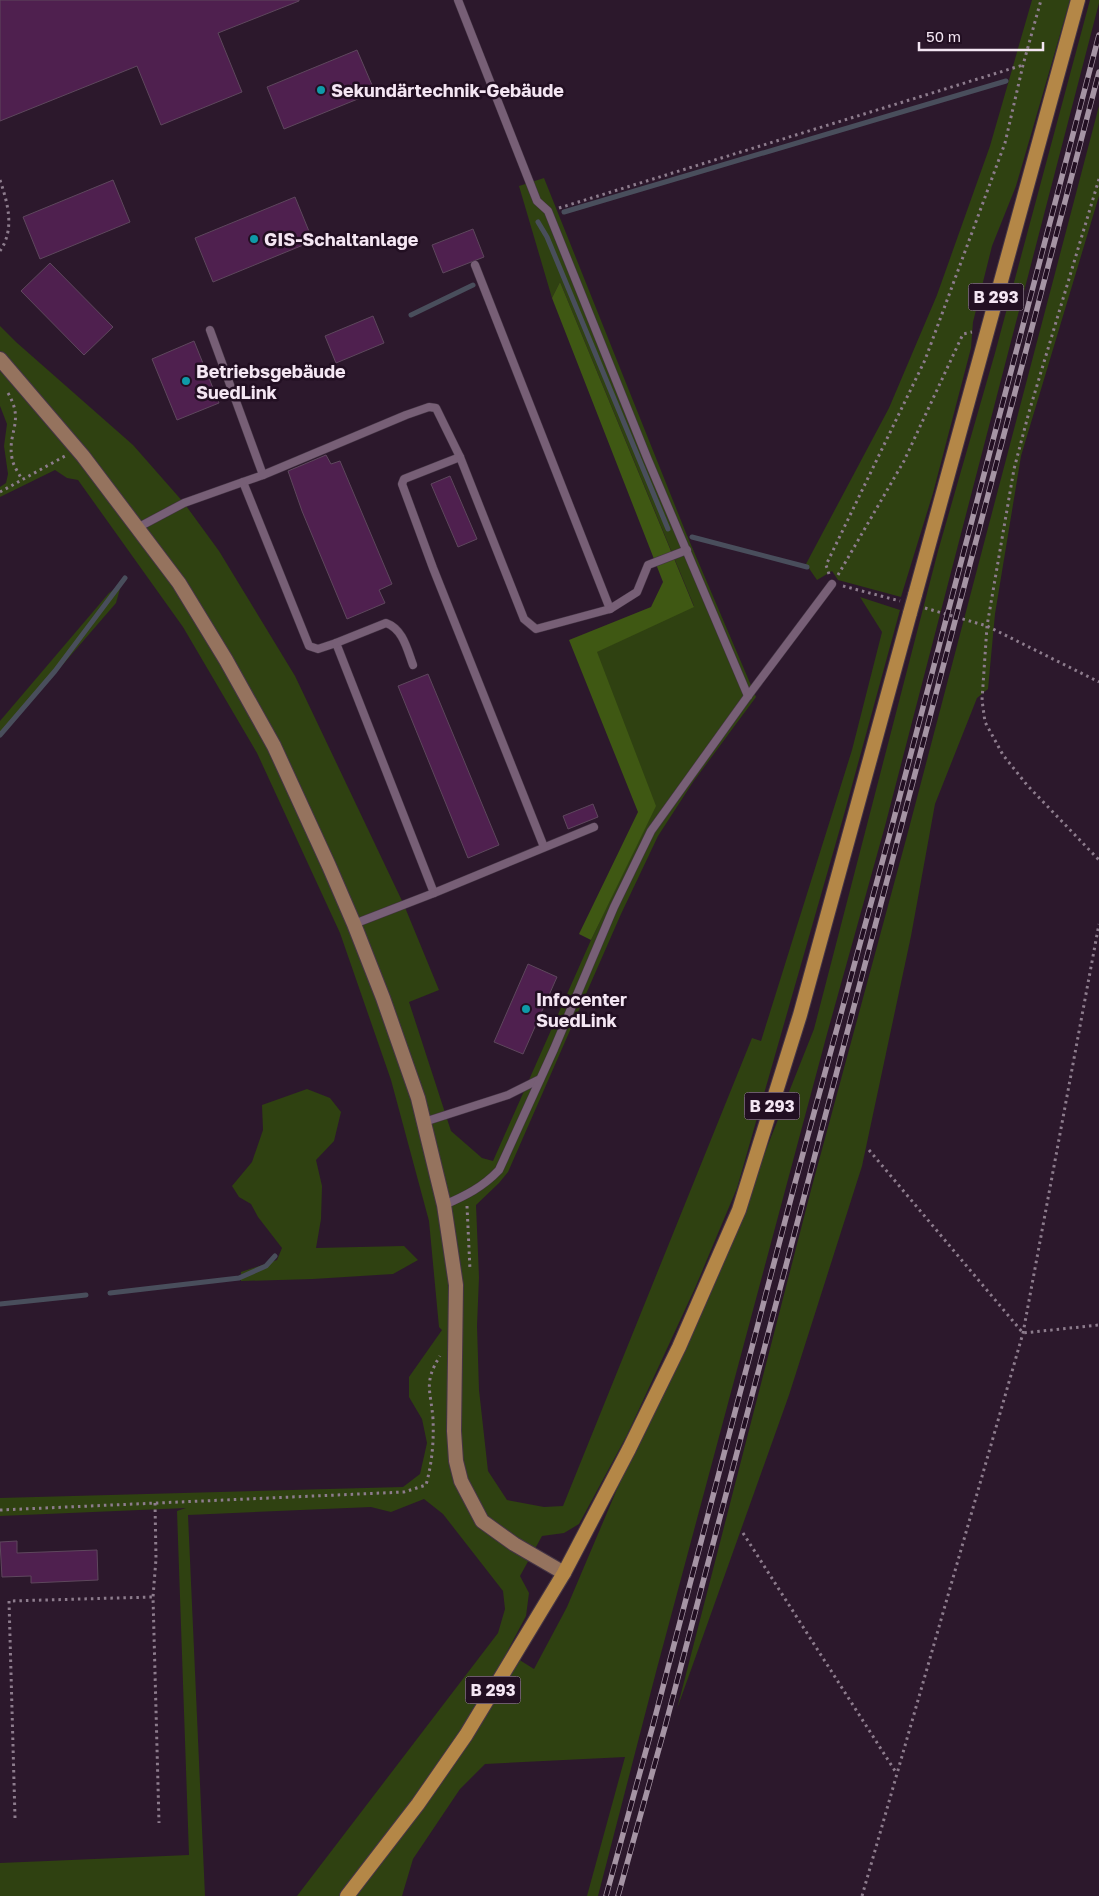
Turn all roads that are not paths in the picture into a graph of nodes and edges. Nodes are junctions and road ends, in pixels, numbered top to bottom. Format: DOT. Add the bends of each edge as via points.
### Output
graph roads {
  1 [pos="458,0"];
  2 [pos="1078,0"];
  3 [pos="475,265"];
  4 [pos="210,330"];
  5 [pos="0,359"];
  6 [pos="460,457"];
  7 [pos="263,475"];
  8 [pos="242,482"];
  9 [pos="137,528"];
  10 [pos="686,550"];
  11 [pos="832,584"];
  12 [pos="610,609"];
  13 [pos="336,643"];
  14 [pos="414,665"];
  15 [pos="748,696"];
  16 [pos="594,827"];
  17 [pos="544,847"];
  18 [pos="434,892"];
  19 [pos="354,924"];
  20 [pos="540,1079"];
  21 [pos="424,1122"];
  22 [pos="444,1205"];
  23 [pos="564,1573"];
  24 [pos="347,1896"];
  1 -- 10 [label="lane" via="537,201 548,211"];
  2 -- 23 [label="main road, B 293" via="800,1015 739,1210 679,1347"];
  3 -- 12 [label="lane"];
  4 -- 7 [label="lane"];
  5 -- 9 [label="main road" via="77,450"];
  6 -- 7 [label="lane" via="436,408 429,407"];
  6 -- 12 [label="lane" via="524,619 536,629"];
  6 -- 17 [label="lane" via="404,479 402,484"];
  7 -- 8 [label="lane"];
  8 -- 9 [label="lane" via="184,503"];
  8 -- 13 [label="lane" via="309,646 318,649"];
  9 -- 19 [label="main road" via="179,583 274,746"];
  10 -- 12 [label="lane" via="648,565 637,592"];
  10 -- 15 [label="lane"];
  11 -- 15 [label="lane"];
  13 -- 14 [label="lane" via="386,623 400,631"];
  13 -- 18 [label="lane"];
  15 -- 20 [label="lane" via="651,831 614,907"];
  16 -- 17 [label="lane"];
  17 -- 18 [label="lane"];
  18 -- 19 [label="lane"];
  19 -- 21 [label="main road" via="383,998"];
  20 -- 21 [label="lane" via="508,1095"];
  20 -- 22 [label="lane" via="499,1170 467,1196"];
  21 -- 22 [label="main road"];
  22 -- 23 [label="main road" via="456,1285 454,1431 461,1481 482,1521"];
  23 -- 24 [label="main road, B 293" via="466,1735"];
}
